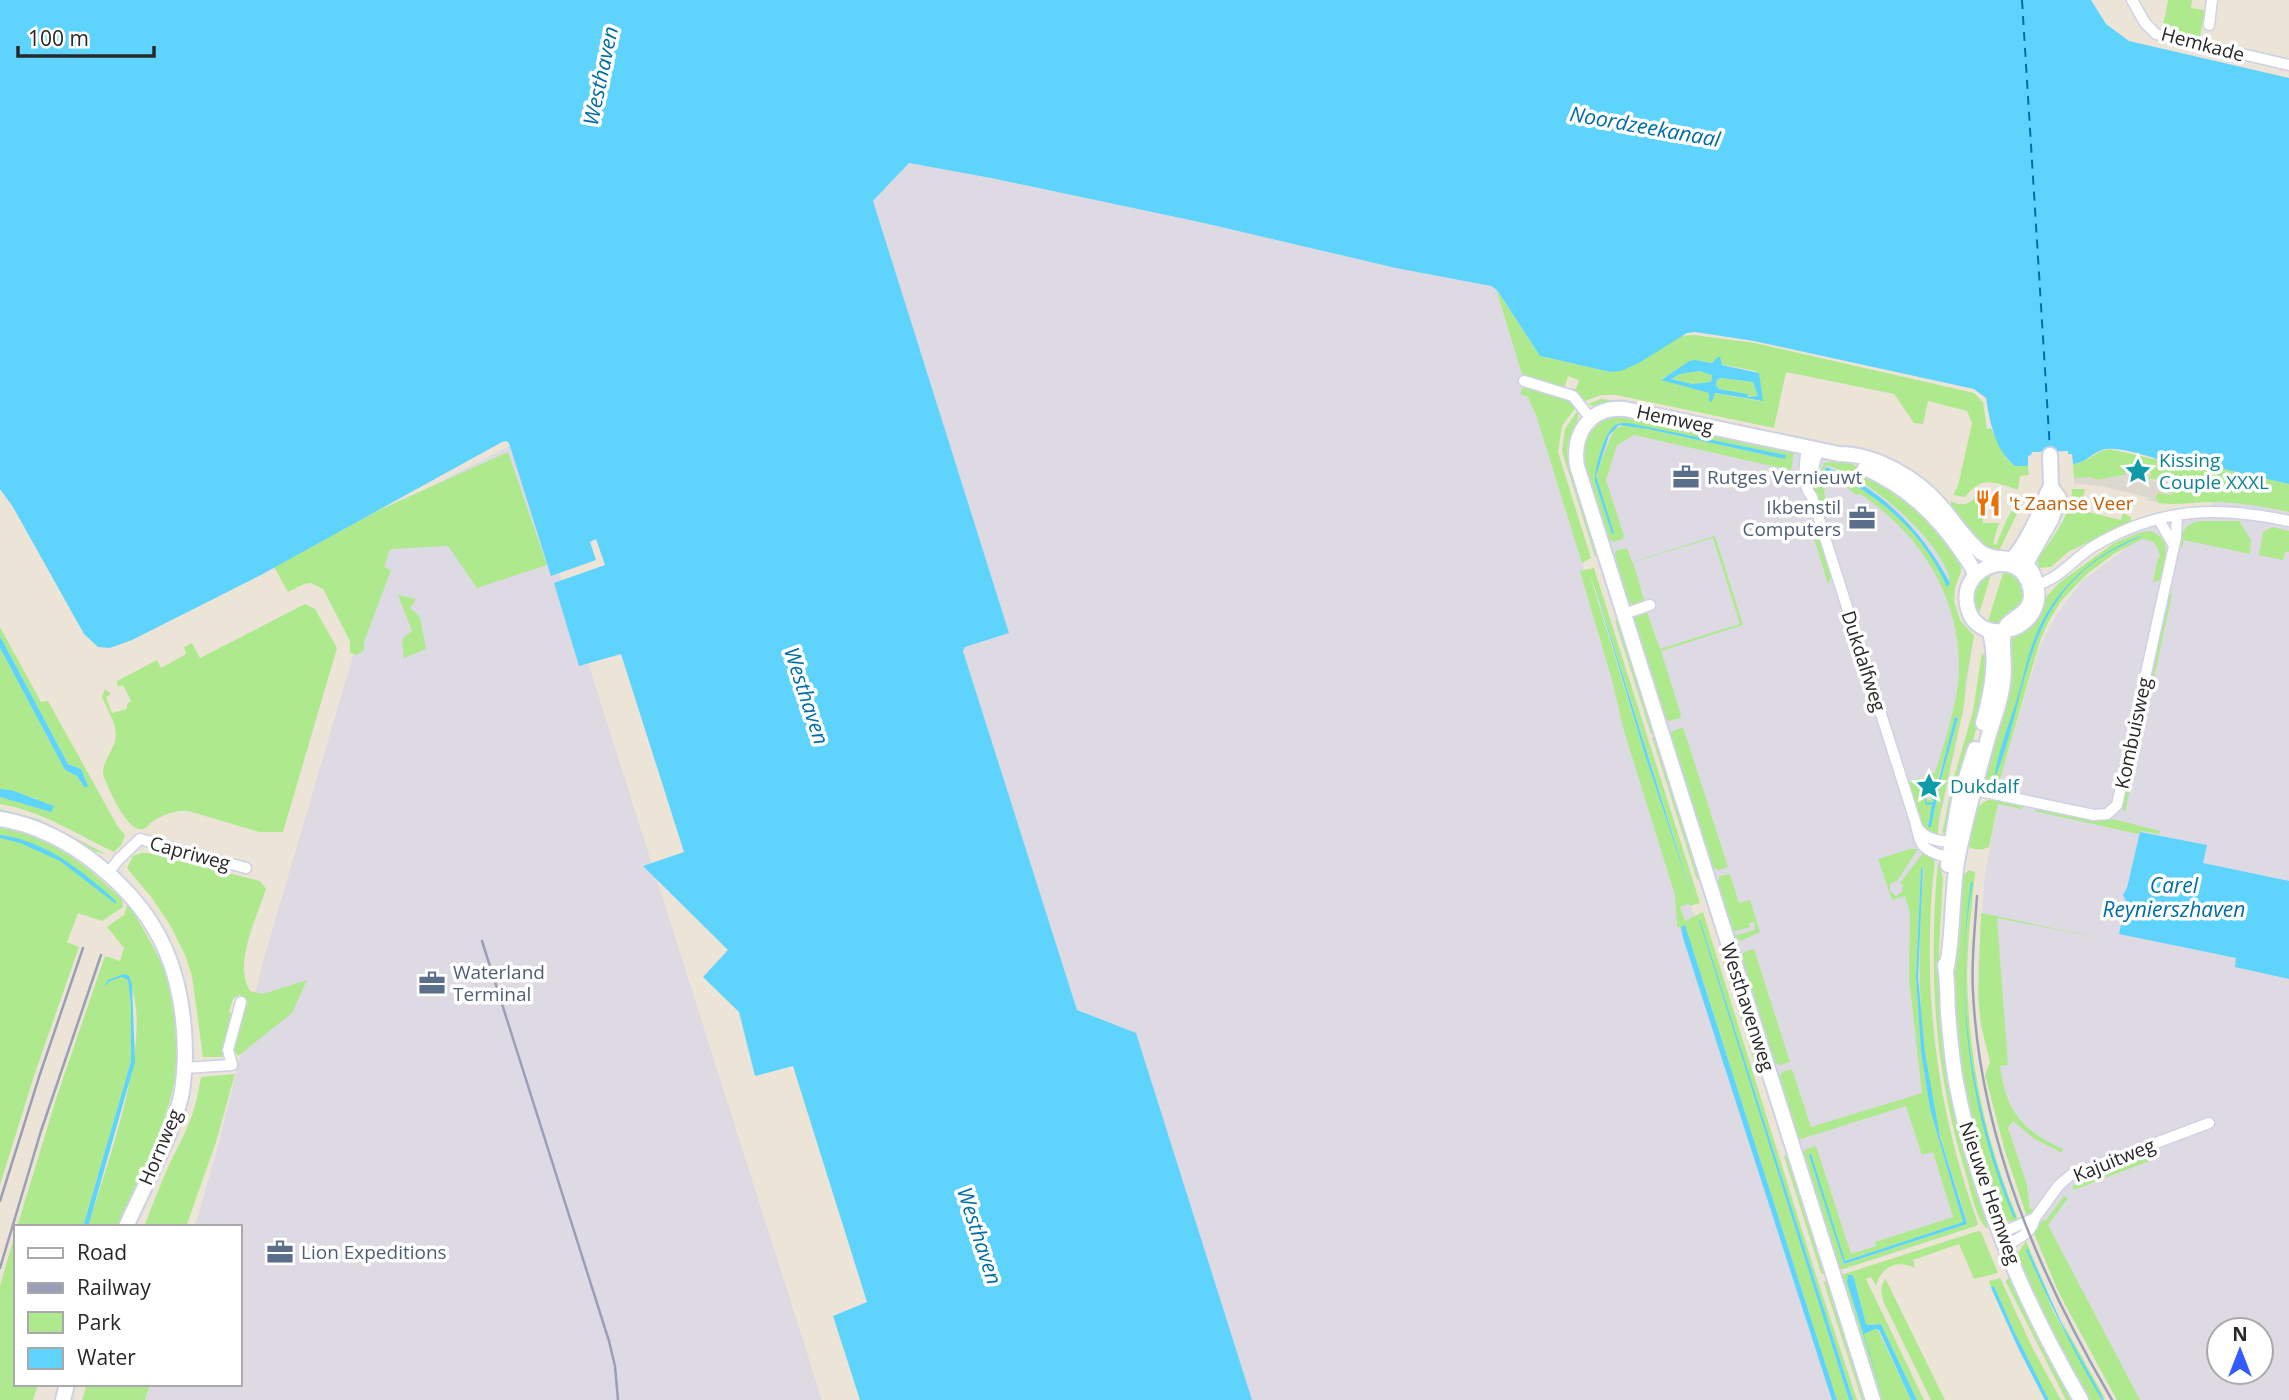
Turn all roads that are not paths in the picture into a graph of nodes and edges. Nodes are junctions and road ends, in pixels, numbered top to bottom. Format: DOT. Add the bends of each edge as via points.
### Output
graph roads {
  1 [pos="2132,0"];
  2 [pos="2212,0"];
  3 [pos="2209,25"];
  4 [pos="2289,65"];
  5 [pos="1524,381"];
  6 [pos="1591,419"];
  7 [pos="1813,448"];
  8 [pos="1839,454"];
  9 [pos="2050,455"];
  10 [pos="2177,515"];
  11 [pos="2159,520"];
  12 [pos="2289,521"];
  13 [pos="2173,544"];
  14 [pos="1964,556"];
  15 [pos="1988,561"];
  16 [pos="2022,570"];
  17 [pos="1975,575"];
  18 [pos="1650,605"];
  19 [pos="1624,614"];
  20 [pos="1989,630"];
  21 [pos="2005,632"];
  22 [pos="1992,671"];
  23 [pos="1969,788"];
  24 [pos="0,819"];
  25 [pos="1916,826"];
  26 [pos="1953,852"];
  27 [pos="246,868"];
  28 [pos="107,874"];
  29 [pos="241,1002"];
  30 [pos="184,1068"];
  31 [pos="2208,1123"];
  32 [pos="127,1225"];
  33 [pos="2003,1239"];
  34 [pos="1873,1400"];
  35 [pos="2081,1400"];
  1 -- 4 [label="street, Hemkade" via="2156,34"];
  2 -- 3 [label="street"];
  5 -- 6 [label="street" via="1573,396"];
  6 -- 7 [label="street, Hemweg" via="1609,410 1625,409"];
  6 -- 19 [label="street, Westhavenweg" via="1577,440 1577,466"];
  7 -- 8 [label="street, Hemweg"];
  7 -- 25 [label="street, Dukdalfweg" via="1812,497"];
  8 -- 14 [label="street, Hemweg" via="1915,497"];
  8 -- 15 [label="street, Hemweg" via="1864,457 1905,476 1934,498"];
  9 -- 16 [label="street" via="2051,480 2059,498"];
  10 -- 11 [label="street"];
  10 -- 12 [label="street" via="2228,511"];
  10 -- 13 [label="street, Kombuisweg"];
  11 -- 13 [label="street"];
  11 -- 16 [label="street" via="2101,542 2057,576"];
  13 -- 23 [label="street, Kombuisweg" via="2115,807 2107,814 2094,815"];
  14 -- 17 [label="street, Hemweg"];
  14 -- 22 [label="street" via="1961,610 1985,640"];
  15 -- 16 [label="street"];
  15 -- 17 [label="street"];
  16 -- 21 [label="street" via="2036,603 2030,616"];
  17 -- 20 [label="street" via="1967,588 1966,603 1972,617"];
  18 -- 19 [label="street"];
  19 -- 34 [label="street, Westhavenweg"];
  20 -- 21 [label="street"];
  20 -- 22 [label="street, Nieuwe Hemweg"];
  21 -- 23 [label="street, Nieuwe Hemweg" via="2003,684"];
  22 -- 23 [label="street, Nieuwe Hemweg"];
  23 -- 26 [label="street, Nieuwe Hemweg"];
  24 -- 28 [label="street, Hornweg" via="66,844"];
  25 -- 26 [label="street"];
  25 -- 26 [label="street, Dukdalfweg" via="1925,850"];
  26 -- 33 [label="street, Nieuwe Hemweg" via="1942,934 1950,1033 1961,1103"];
  27 -- 28 [label="street, Capriweg" via="140,839"];
  28 -- 30 [label="street, Hornweg" via="134,900 165,950 182,1010"];
  29 -- 30 [label="street" via="228,1050 232,1065"];
  30 -- 32 [label="street, Hornweg" via="180,1103"];
  31 -- 33 [label="street, Kajuitweg" via="2071,1175 2021,1238"];
  33 -- 35 [label="street, Nieuwe Hemweg" via="2032,1307"];
}
